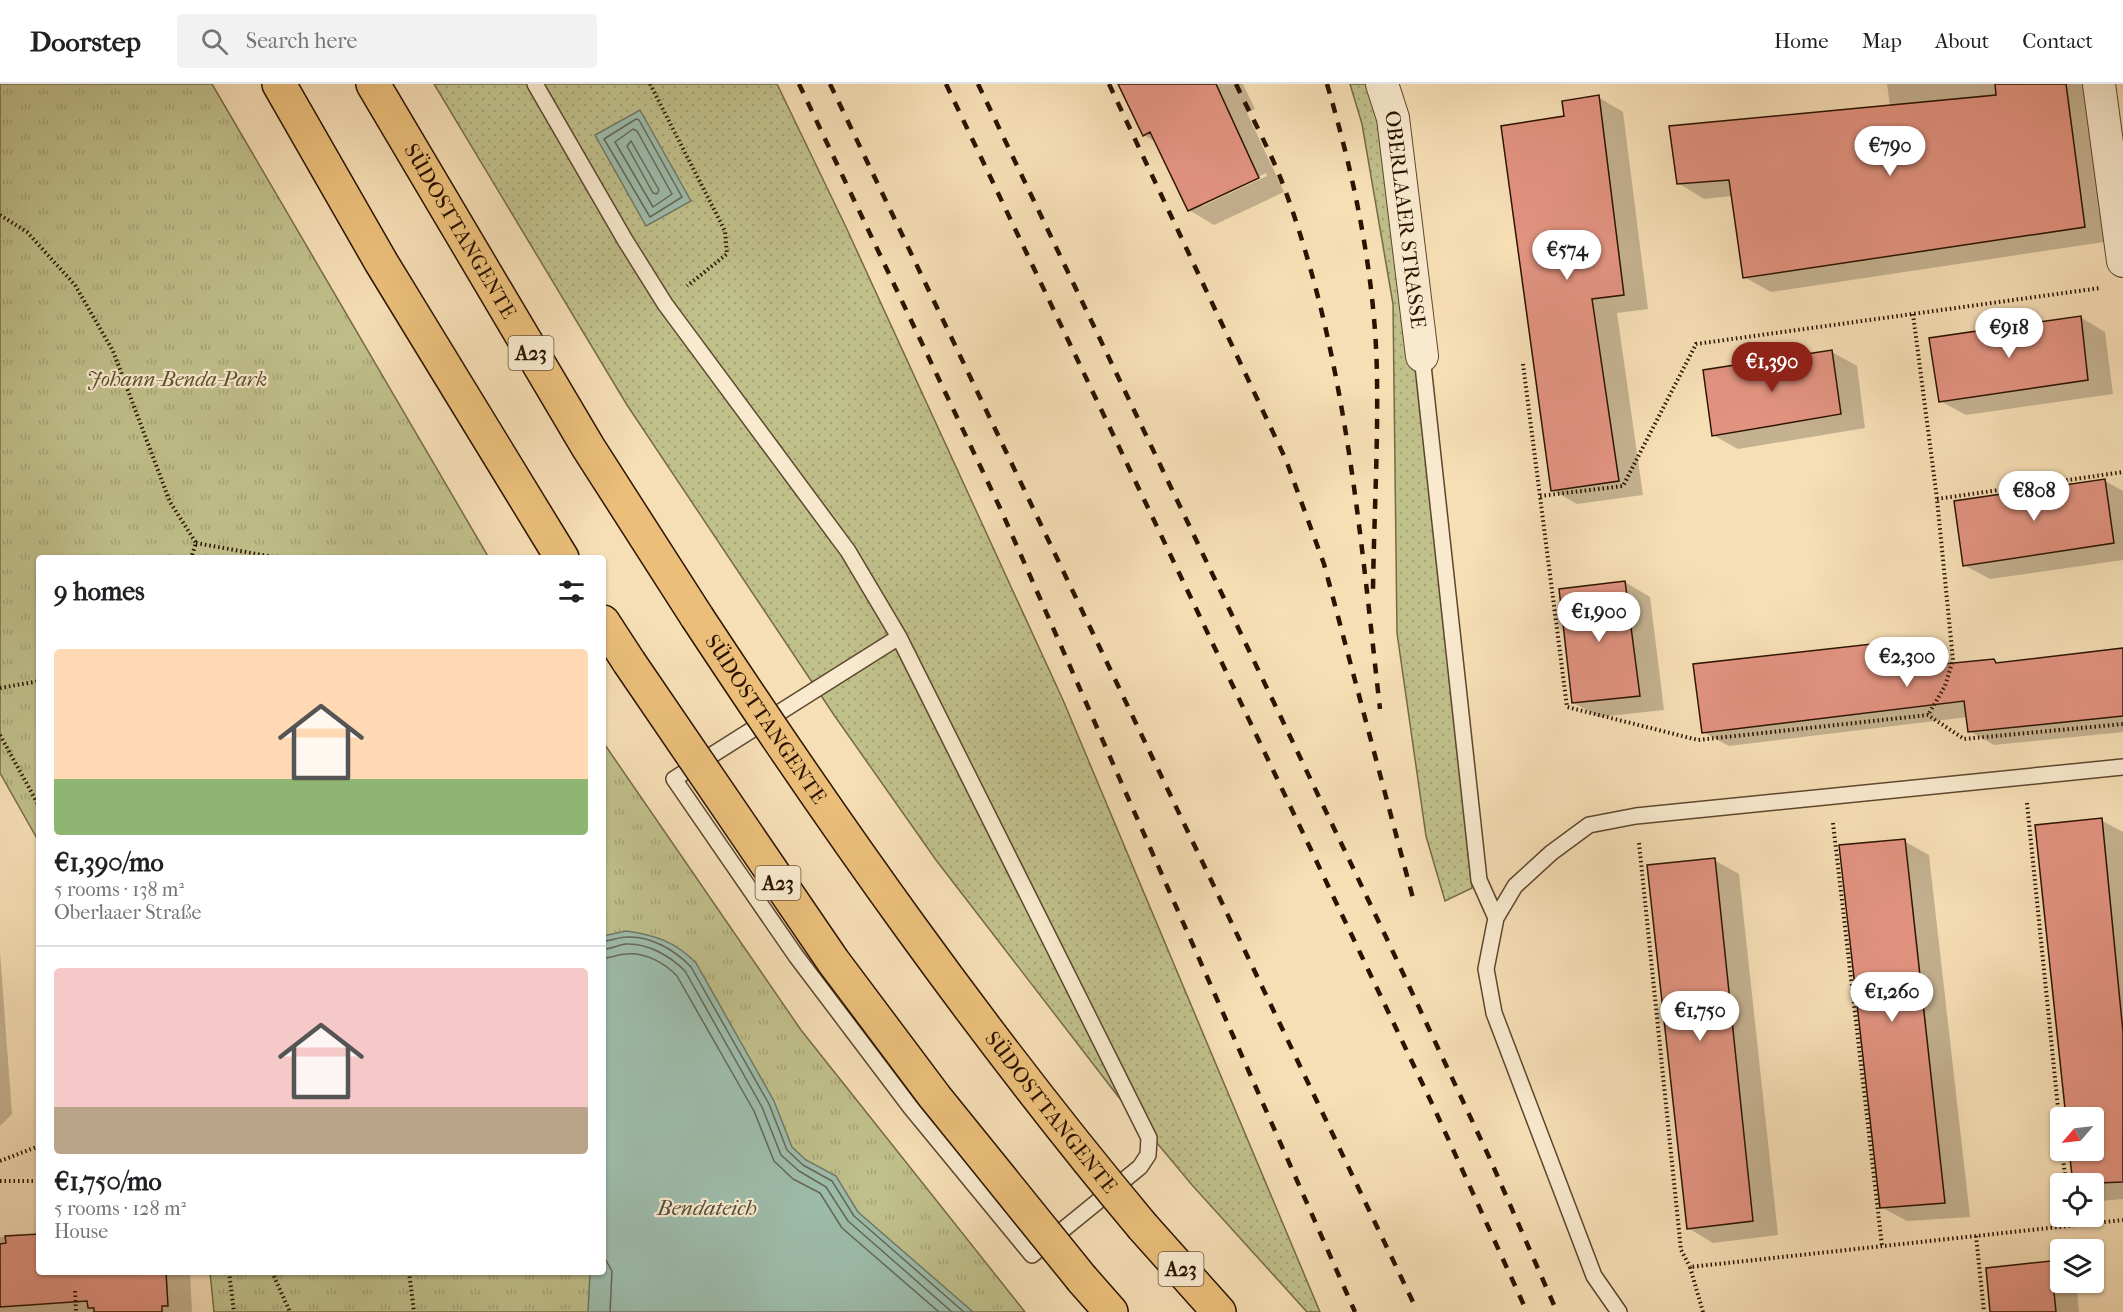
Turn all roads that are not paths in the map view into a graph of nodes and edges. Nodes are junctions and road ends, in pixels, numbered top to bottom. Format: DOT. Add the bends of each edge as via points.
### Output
graph roads {
  1 [pos="279,84"];
  2 [pos="373,84"];
  3 [pos="535,84"];
  4 [pos="1382,84"];
  5 [pos="2099,84"];
  6 [pos="2117,274"];
  7 [pos="1422,356"];
  8 [pos="560,555"];
  9 [pos="606,627"];
  10 [pos="899,637"];
  11 [pos="2123,767"];
  12 [pos="1496,918"];
  13 [pos="1111,1312"];
  14 [pos="1219,1312"];
  15 [pos="1619,1312"];
  1 -- 8 [label="highway" via="381,262"];
  2 -- 14 [label="highway, SÜDOSTTANGENTE / A23, bridge" via="582,436 779,742 993,1041 1143,1227"];
  3 -- 10 [label="lane" via="665,304 848,551"];
  4 -- 7 [label="street, OBERLAAER STRASSE" via="1393,118"];
  5 -- 6 [label="street"];
  7 -- 12 [label="lane" via="1479,880"];
  9 -- 13 [label="highway, A23, bridge" via="833,961 962,1132"];
  10 -- 10 [label="lane" via="1149,1138 1148,1155 1140,1167 1032,1255 911,1107 796,956 674,779"];
  11 -- 12 [label="lane" via="1636,816 1589,825 1515,886"];
  12 -- 15 [label="lane" via="1486,969 1494,1013 1594,1276"];
}
